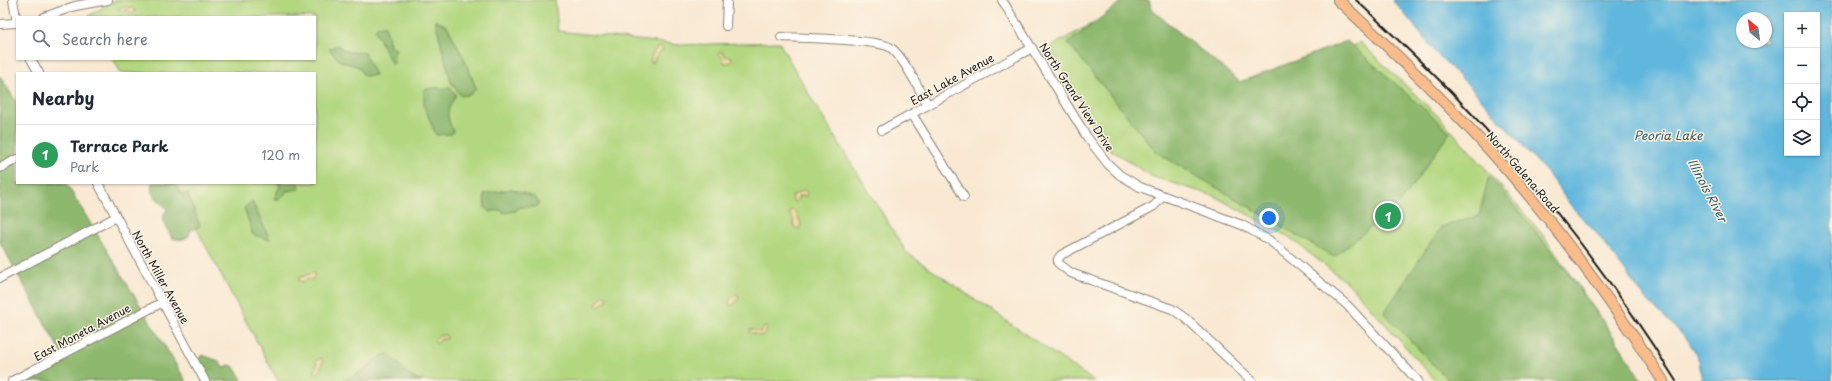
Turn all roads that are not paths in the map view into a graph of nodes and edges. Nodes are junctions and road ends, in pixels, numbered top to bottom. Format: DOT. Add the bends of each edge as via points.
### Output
graph roads {
  1 [pos="13,0"];
  2 [pos="108,0"];
  3 [pos="726,0"];
  4 [pos="1002,0"];
  5 [pos="1338,0"];
  6 [pos="47,16"];
  7 [pos="16,17"];
  8 [pos="16,23"];
  9 [pos="0,24"];
  10 [pos="726,26"];
  11 [pos="781,36"];
  12 [pos="1032,48"];
  13 [pos="32,60"];
  14 [pos="38,72"];
  15 [pos="928,105"];
  16 [pos="912,114"];
  17 [pos="882,130"];
  18 [pos="16,160"];
  19 [pos="0,168"];
  20 [pos="99,184"];
  21 [pos="1163,196"];
  22 [pos="964,197"];
  23 [pos="116,217"];
  24 [pos="0,278"];
  25 [pos="163,302"];
  26 [pos="12,381"];
  27 [pos="205,381"];
  28 [pos="1250,381"];
  29 [pos="1418,381"];
  30 [pos="1663,381"];
  1 -- 7 [label="street"];
  2 -- 6 [label="street" via="75,6"];
  3 -- 10 [label="street"];
  4 -- 12 [label="street, North Grand View Drive"];
  5 -- 30 [label="main road, North Galena Road" via="1444,102 1512,175 1594,278"];
  8 -- 9 [label="street"];
  11 -- 15 [label="street" via="871,42 891,48 910,72"];
  12 -- 15 [label="street, East Lake Avenue"];
  12 -- 21 [label="street, North Grand View Drive" via="1104,161 1132,183"];
  13 -- 14 [label="street"];
  15 -- 16 [label="street, East Lake Avenue"];
  16 -- 17 [label="street, East Lake Avenue"];
  16 -- 22 [label="street"];
  18 -- 19 [label="street"];
  20 -- 23 [label="street, North Miller Avenue"];
  21 -- 28 [label="street" via="1154,206 1061,255 1057,262 1071,273 1172,308"];
  21 -- 29 [label="street, North Grand View Drive" via="1242,224 1269,240 1346,304"];
  23 -- 24 [label="street"];
  23 -- 25 [label="street, North Miller Avenue"];
  25 -- 26 [label="street, East Moneta Avenue"];
  25 -- 27 [label="street, North Miller Avenue"];
}
